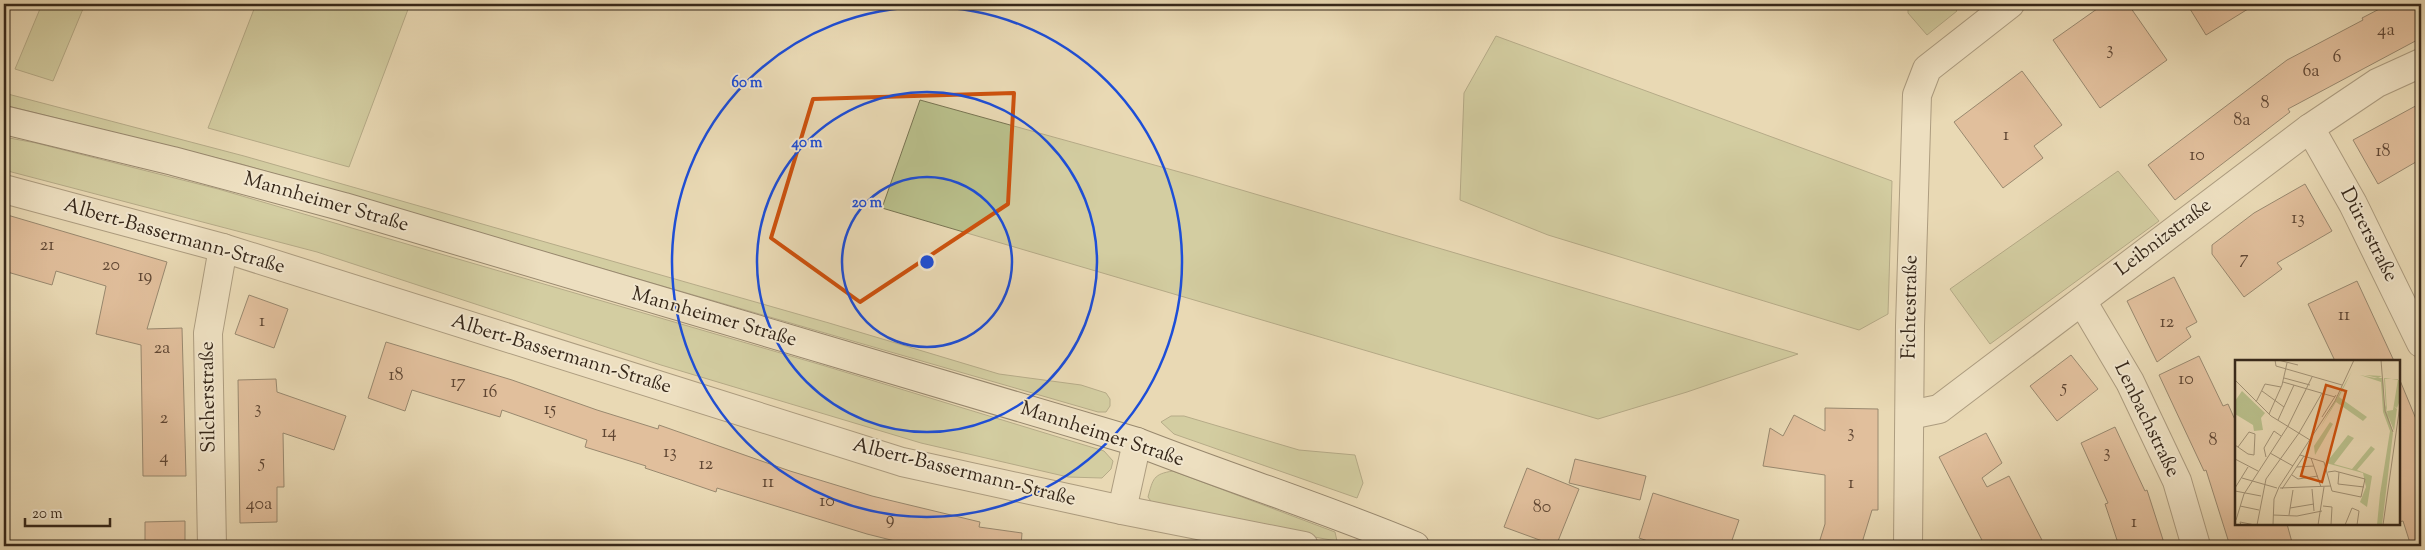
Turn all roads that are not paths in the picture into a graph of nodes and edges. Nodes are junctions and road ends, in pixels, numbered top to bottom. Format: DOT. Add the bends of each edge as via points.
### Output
graph roads {
  1 [pos="2010,4"];
  2 [pos="2421,63"];
  3 [pos="4,120"];
  4 [pos="2310,128"];
  5 [pos="4,189"];
  6 [pos="222,248"];
  7 [pos="2082,301"];
  8 [pos="2421,343"];
  9 [pos="1910,415"];
  10 [pos="1137,442"];
  11 [pos="1122,510"];
  12 [pos="212,546"];
  13 [pos="1304,546"];
  14 [pos="1415,546"];
  15 [pos="1908,546"];
  16 [pos="2196,546"];
  1 -- 9 [label="street, Fichtestraße" via="1927,69 1917,95"];
  2 -- 4 [label="street, Leibnizstraße" via="2377,83"];
  3 -- 10 [label="street, Mannheimer Straße" via="163,158 344,207"];
  4 -- 7 [label="street, Leibnizstraße"];
  4 -- 8 [label="street, Dürerstraße" via="2353,204"];
  5 -- 6 [label="street, Albert-Bassermann-Straße"];
  6 -- 11 [label="street, Albert-Bassermann-Straße" via="902,462"];
  6 -- 12 [label="street, Silcherstraße" via="208,333"];
  7 -- 9 [label="street, Leibnizstraße" via="1939,409"];
  7 -- 16 [label="street, Lenbachstraße" via="2130,382 2173,473"];
  9 -- 15 [label="street, Fichtestraße"];
  10 -- 11 [label="street"];
  10 -- 14 [label="street, Mannheimer Straße"];
  11 -- 13 [label="street, Albert-Bassermann-Straße"];
}
